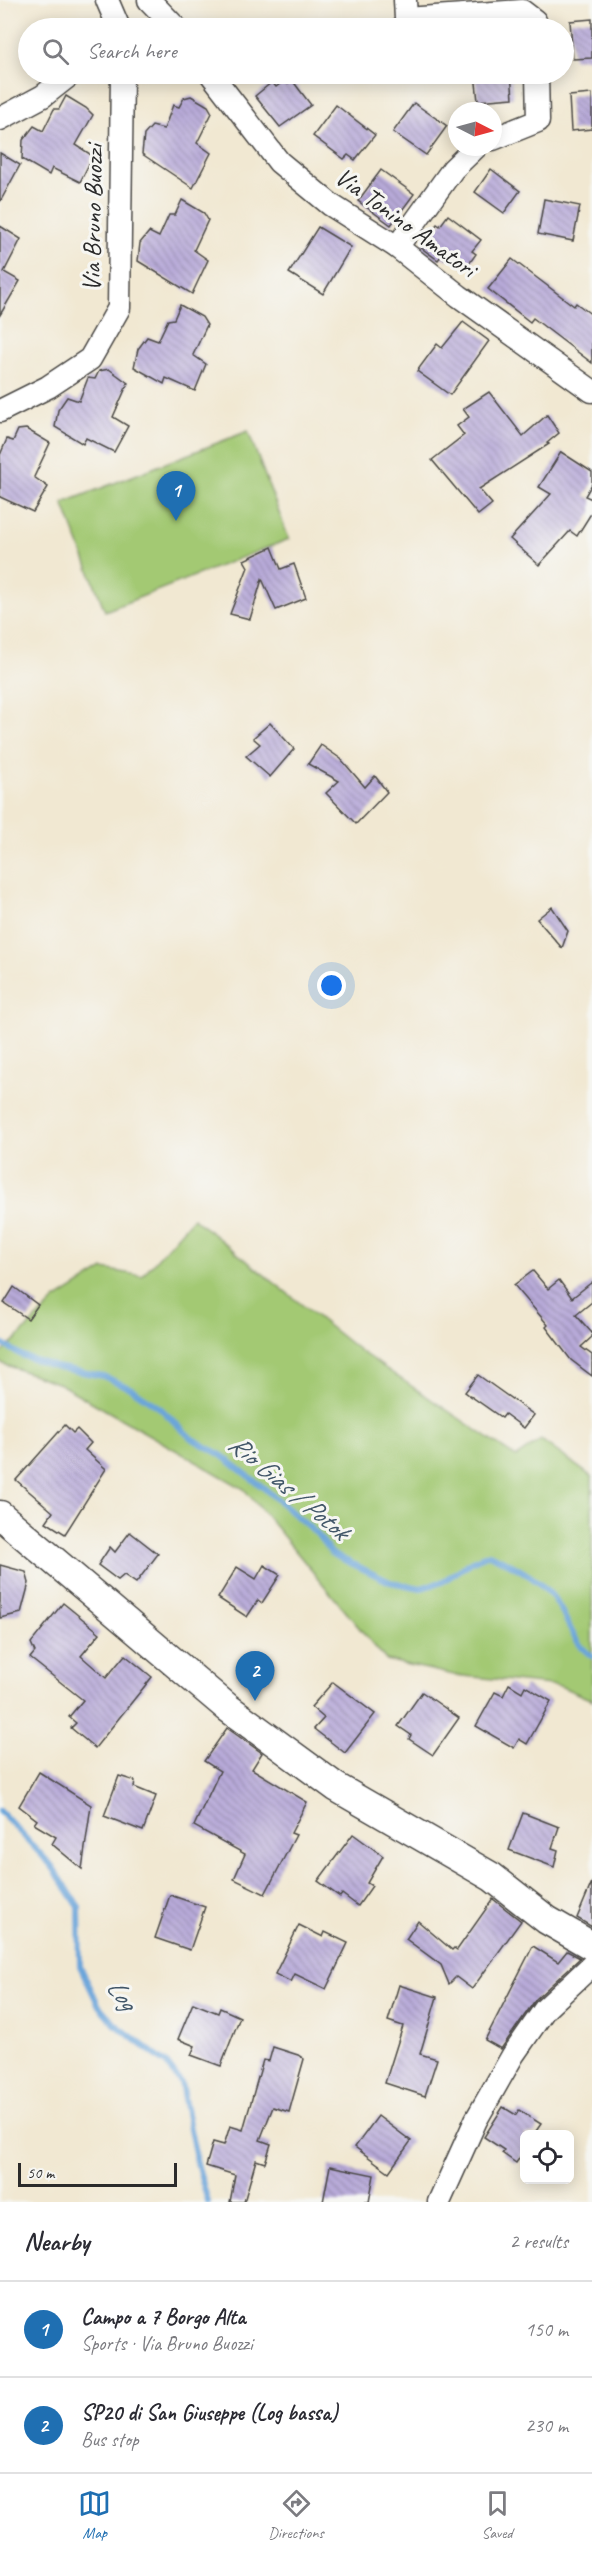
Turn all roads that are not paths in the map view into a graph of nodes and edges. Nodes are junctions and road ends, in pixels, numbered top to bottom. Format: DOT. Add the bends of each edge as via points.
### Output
graph roads {
  1 [pos="149,0"];
  2 [pos="405,0"];
  3 [pos="108,1"];
  4 [pos="104,18"];
  5 [pos="114,18"];
  6 [pos="166,18"];
  7 [pos="406,18"];
  8 [pos="420,18"];
  9 [pos="532,18"];
  10 [pos="58,84"];
  11 [pos="122,84"];
  12 [pos="219,84"];
  13 [pos="537,84"];
  14 [pos="0,118"];
  15 [pos="502,136"];
  16 [pos="467,156"];
  17 [pos="397,247"];
  18 [pos="592,391"];
  19 [pos="0,411"];
  20 [pos="0,1515"];
  21 [pos="592,1946"];
  22 [pos="592,1965"];
  23 [pos="439,2202"];
  1 -- 6 [label="street"];
  2 -- 7 [label="street"];
  3 -- 4 [label="street"];
  3 -- 5 [label="street"];
  8 -- 9 [label="street" via="522,11"];
  10 -- 14 [label="street"];
  11 -- 19 [label="street, Via Bruno Buozzi" via="119,308 90,359 48,387"];
  12 -- 17 [label="street, Via Tonino Amatori" via="279,162 331,205"];
  13 -- 15 [label="street" via="538,120"];
  16 -- 17 [label="street"];
  17 -- 18 [label="street, Via Tonino Amatori"];
  20 -- 21 [label="street" via="228,1708 336,1787 492,1877 547,1920"];
  22 -- 23 [label="street" via="545,2009 513,2055 476,2120"];
}
